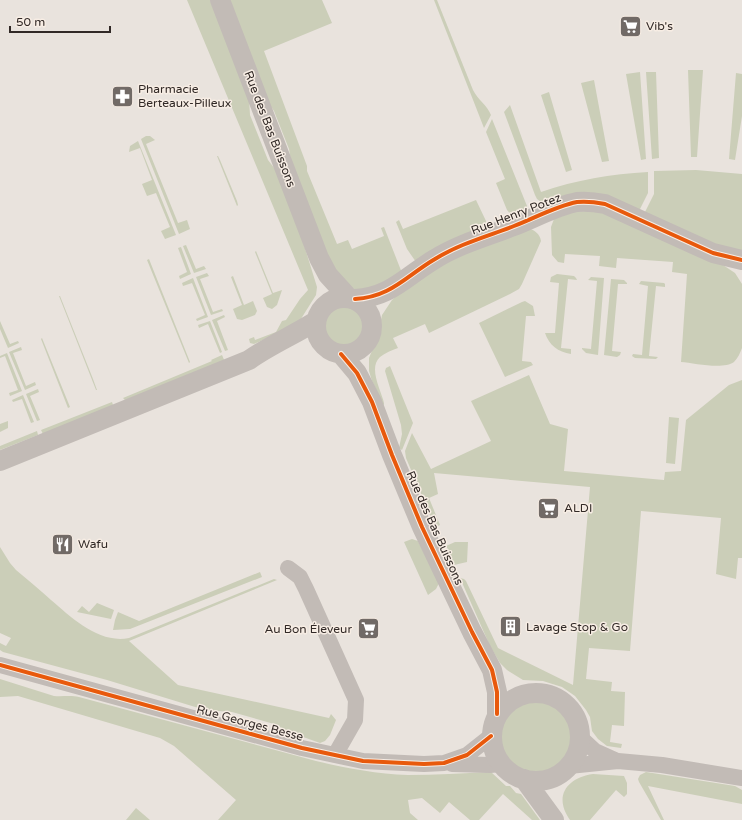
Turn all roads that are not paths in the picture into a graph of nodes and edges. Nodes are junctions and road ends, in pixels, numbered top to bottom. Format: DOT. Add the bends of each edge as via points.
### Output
graph roads {
  1 [pos="220,0"];
  2 [pos="714,253"];
  3 [pos="319,258"];
  4 [pos="742,260"];
  5 [pos="742,276"];
  6 [pos="391,290"];
  7 [pos="351,298"];
  8 [pos="319,314"];
  9 [pos="372,319"];
  10 [pos="320,340"];
  11 [pos="362,348"];
  12 [pos="342,354"];
  13 [pos="249,360"];
  14 [pos="372,402"];
  15 [pos="0,461"];
  16 [pos="288,568"];
  17 [pos="0,665"];
  18 [pos="492,670"];
  19 [pos="531,692"];
  20 [pos="497,714"];
  21 [pos="491,736"];
  22 [pos="580,736"];
  23 [pos="335,755"];
  24 [pos="618,761"];
  25 [pos="444,763"];
  26 [pos="501,764"];
  27 [pos="564,770"];
  28 [pos="742,778"];
  29 [pos="524,779"];
  30 [pos="555,820"];
  1 -- 3 [label="street, Rue des Bas Buissons"];
  2 -- 4 [label="street"];
  2 -- 5 [label="street"];
  2 -- 6 [label="street, Rue Henry Potez" via="604,204 579,202 448,252"];
  3 -- 7 [label="street, Rue des Bas Buissons" via="328,275"];
  3 -- 8 [label="street, Rue des Bas Buissons" via="325,299"];
  6 -- 7 [label="street, Rue Henry Potez" via="370,297"];
  6 -- 9 [label="street, Rue Henry Potez"];
  7 -- 8 [label="street" via="334,299"];
  7 -- 9 [label="street" via="366,307"];
  8 -- 10 [label="street" via="316,331"];
  8 -- 13 [label="street" via="291,336"];
  9 -- 11 [label="street" via="371,335"];
  10 -- 12 [label="street" via="329,350"];
  10 -- 13 [label="street" via="295,346 265,358"];
  11 -- 12 [label="street"];
  11 -- 14 [label="street, Rue des Bas Buissons"];
  12 -- 14 [label="street, Rue des Bas Buissons" via="357,373"];
  13 -- 15 [label="street"];
  14 -- 18 [label="street, Rue des Bas Buissons" via="422,527"];
  16 -- 23 [label="street" via="300,577 356,700 355,720"];
  17 -- 23 [label="street, Rue Georges Besse"];
  18 -- 19 [label="street, Rue des Bas Buissons" via="513,685"];
  18 -- 20 [label="street, Rue des Bas Buissons" via="497,692"];
  19 -- 20 [label="street" via="511,699"];
  19 -- 22 [label="street" via="546,693 565,704 578,722"];
  20 -- 21 [label="street"];
  21 -- 25 [label="street, Rue Georges Besse" via="467,755"];
  21 -- 26 [label="street" via="494,751"];
  22 -- 24 [label="street" via="595,751"];
  22 -- 27 [label="street" via="577,752"];
  23 -- 25 [label="street, Rue Georges Besse" via="377,762"];
  24 -- 27 [label="street"];
  24 -- 28 [label="street" via="662,765"];
  25 -- 26 [label="street"];
  26 -- 29 [label="street" via="511,774"];
  27 -- 29 [label="street" via="548,779"];
  27 -- 30 [label="street" via="555,789"];
  29 -- 30 [label="street"];
}
